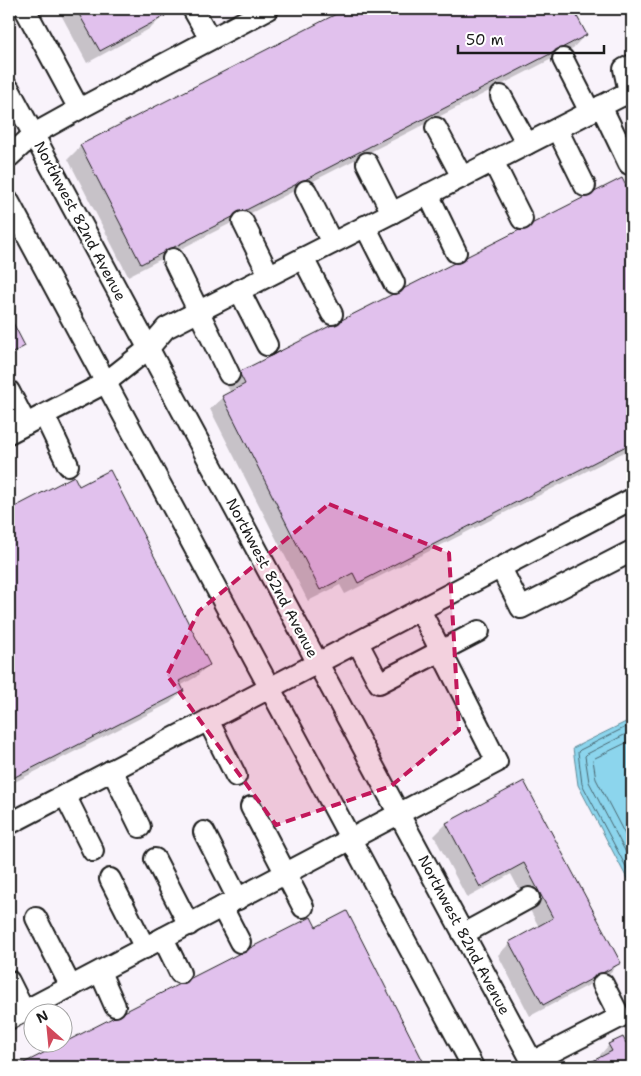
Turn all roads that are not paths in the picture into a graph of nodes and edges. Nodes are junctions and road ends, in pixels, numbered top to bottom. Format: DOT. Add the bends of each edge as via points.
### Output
graph roads {
  1 [pos="25,9"];
  2 [pos="193,9"];
  3 [pos="268,9"];
  4 [pos="210,39"];
  5 [pos="564,59"];
  6 [pos="632,65"];
  7 [pos="9,89"];
  8 [pos="631,95"];
  9 [pos="501,96"];
  10 [pos="79,109"];
  11 [pos="596,109"];
  12 [pos="436,128"];
  13 [pos="557,129"];
  14 [pos="34,134"];
  15 [pos="527,144"];
  16 [pos="9,157"];
  17 [pos="493,161"];
  18 [pos="367,163"];
  19 [pos="629,164"];
  20 [pos="462,177"];
  21 [pos="585,186"];
  22 [pos="306,191"];
  23 [pos="428,194"];
  24 [pos="9,202"];
  25 [pos="392,213"];
  26 [pos="522,219"];
  27 [pos="243,222"];
  28 [pos="365,226"];
  29 [pos="332,243"];
  30 [pos="456,252"];
  31 [pos="173,258"];
  32 [pos="302,258"];
  33 [pos="269,275"];
  34 [pos="394,283"];
  35 [pos="239,290"];
  36 [pos="199,311"];
  37 [pos="332,314"];
  38 [pos="267,345"];
  39 [pos="148,349"];
  40 [pos="230,374"];
  41 [pos="105,384"];
  42 [pos="9,391"];
  43 [pos="44,415"];
  44 [pos="17,428"];
  45 [pos="68,465"];
  46 [pos="632,499"];
  47 [pos="632,551"];
  48 [pos="501,568"];
  49 [pos="420,610"];
  50 [pos="479,631"];
  51 [pos="358,643"];
  52 [pos="441,652"];
  53 [pos="318,664"];
  54 [pos="269,688"];
  55 [pos="208,720"];
  56 [pos="112,770"];
  57 [pos="236,776"];
  58 [pos="65,795"];
  59 [pos="251,807"];
  60 [pos="399,814"];
  61 [pos="9,824"];
  62 [pos="140,827"];
  63 [pos="204,832"];
  64 [pos="350,839"];
  65 [pos="93,851"];
  66 [pos="155,859"];
  67 [pos="286,873"];
  68 [pos="110,879"];
  69 [pos="529,898"];
  70 [pos="230,903"];
  71 [pos="303,907"];
  72 [pos="36,918"];
  73 [pos="189,924"];
  74 [pos="463,934"];
  75 [pos="163,938"];
  76 [pos="240,942"];
  77 [pos="145,948"];
  78 [pos="100,972"];
  79 [pos="180,973"];
  80 [pos="9,981"];
  81 [pos="603,984"];
  82 [pos="71,986"];
  83 [pos="23,1004"];
  84 [pos="41,1004"];
  85 [pos="115,1006"];
  86 [pos="533,1065"];
  87 [pos="473,1067"];
  1 -- 10 [label="street"];
  2 -- 4 [label="street"];
  3 -- 4 [label="street"];
  4 -- 10 [label="street"];
  5 -- 11 [label="street"];
  6 -- 8 [label="street" via="624,69"];
  7 -- 14 [label="street, Northwest 82nd Avenue"];
  8 -- 11 [label="street"];
  9 -- 15 [label="street"];
  10 -- 14 [label="street"];
  11 -- 13 [label="street"];
  11 -- 19 [label="street"];
  12 -- 20 [label="street"];
  13 -- 15 [label="street"];
  13 -- 21 [label="street"];
  14 -- 16 [label="street"];
  14 -- 39 [label="street, Northwest 82nd Avenue"];
  15 -- 17 [label="street"];
  17 -- 20 [label="street"];
  17 -- 26 [label="street"];
  18 -- 25 [label="street"];
  20 -- 23 [label="street"];
  22 -- 29 [label="street"];
  23 -- 25 [label="street"];
  23 -- 30 [label="street"];
  24 -- 41 [label="street"];
  25 -- 28 [label="street"];
  27 -- 33 [label="street"];
  28 -- 29 [label="street"];
  28 -- 34 [label="street"];
  29 -- 32 [label="street"];
  31 -- 36 [label="street"];
  32 -- 33 [label="street"];
  32 -- 37 [label="street"];
  33 -- 35 [label="street"];
  35 -- 36 [label="street"];
  35 -- 38 [label="street"];
  36 -- 39 [label="street" via="166,328"];
  36 -- 40 [label="street"];
  39 -- 41 [label="street"];
  39 -- 53 [label="street, Northwest 82nd Avenue"];
  41 -- 43 [label="street"];
  41 -- 54 [label="street"];
  42 -- 44 [label="street"];
  43 -- 44 [label="street"];
  43 -- 45 [label="street"];
  46 -- 48 [label="street"];
  47 -- 48 [label="street" via="521,608"];
  48 -- 49 [label="street"];
  49 -- 51 [label="street"];
  49 -- 52 [label="street"];
  50 -- 52 [label="street"];
  51 -- 52 [label="street" via="379,683"];
  51 -- 53 [label="street"];
  52 -- 60 [label="street" via="497,762"];
  53 -- 54 [label="street"];
  53 -- 60 [label="street, Northwest 82nd Avenue"];
  54 -- 55 [label="street"];
  54 -- 64 [label="street"];
  55 -- 56 [label="street"];
  55 -- 57 [label="street"];
  56 -- 58 [label="street"];
  56 -- 62 [label="street"];
  58 -- 61 [label="street"];
  58 -- 65 [label="street"];
  59 -- 67 [label="street"];
  60 -- 64 [label="street"];
  60 -- 74 [label="street, Northwest 82nd Avenue"];
  63 -- 70 [label="street"];
  64 -- 67 [label="street"];
  64 -- 87 [label="street"];
  66 -- 73 [label="street"];
  67 -- 70 [label="street"];
  67 -- 71 [label="street"];
  68 -- 77 [label="street"];
  69 -- 74 [label="street"];
  70 -- 73 [label="street"];
  70 -- 76 [label="street"];
  72 -- 82 [label="street"];
  73 -- 75 [label="street"];
  74 -- 86 [label="street, Northwest 82nd Avenue"];
  75 -- 77 [label="street"];
  75 -- 79 [label="street"];
  77 -- 78 [label="street"];
  78 -- 82 [label="street"];
  78 -- 85 [label="street"];
  80 -- 83 [label="street"];
  81 -- 86 [label="street" via="620,1017"];
  82 -- 84 [label="street"];
}
